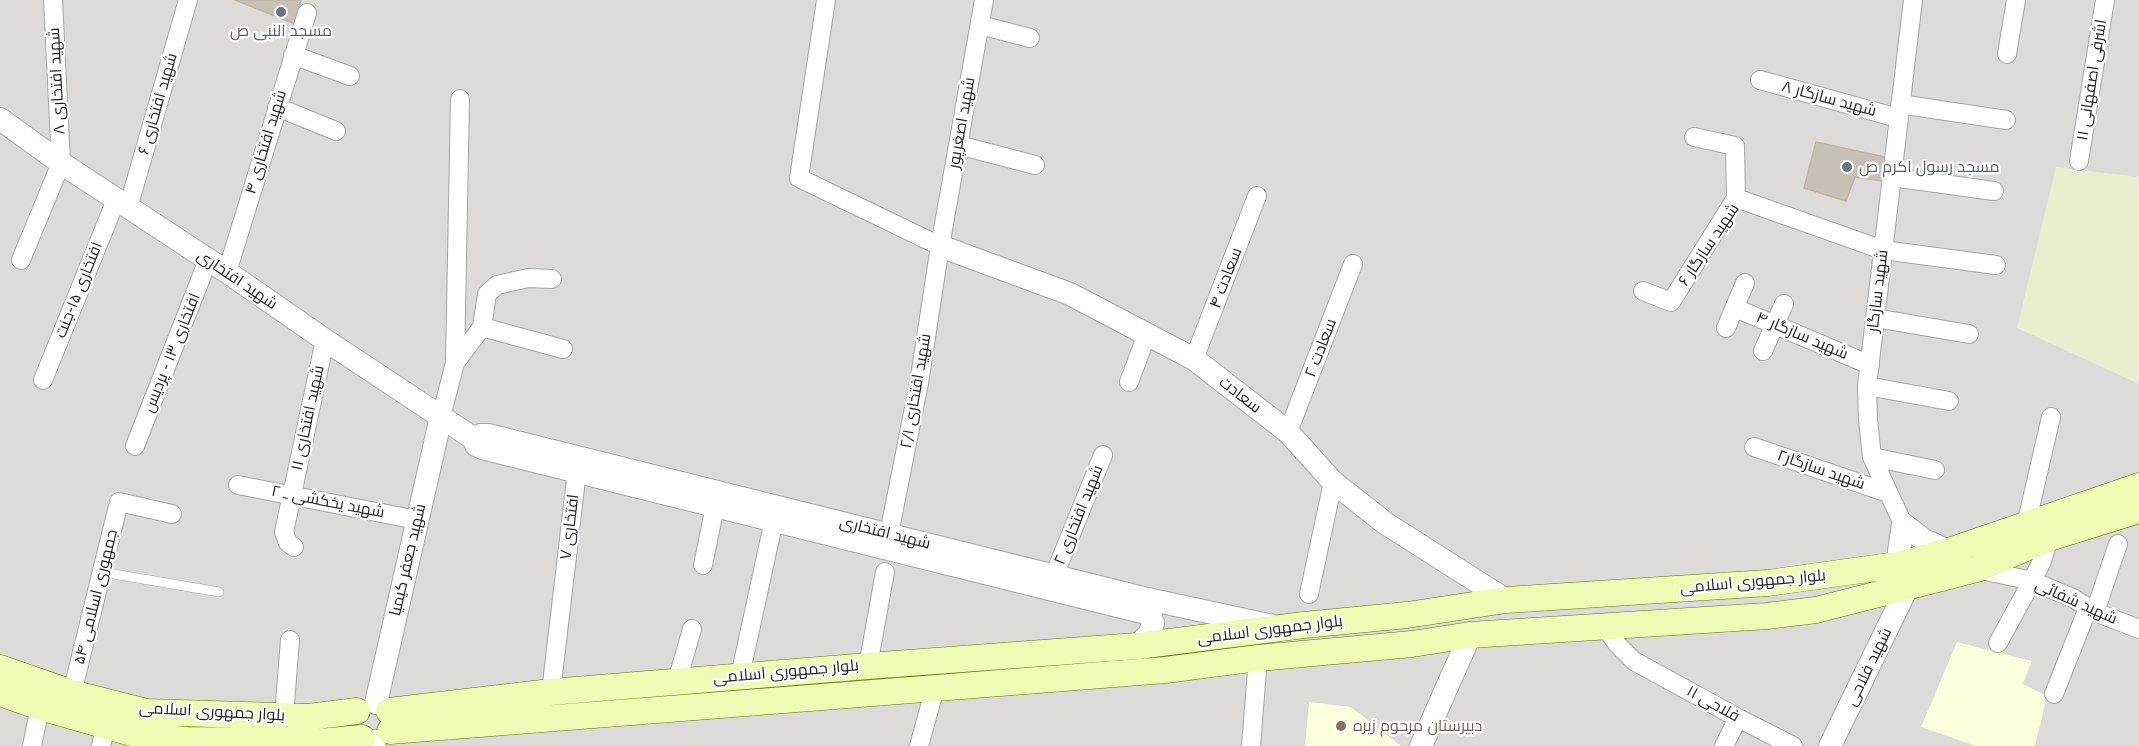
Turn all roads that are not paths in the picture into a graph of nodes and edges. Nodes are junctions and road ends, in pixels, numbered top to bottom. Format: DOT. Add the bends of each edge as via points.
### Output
graph roads {
  1 [pos="53,0"];
  2 [pos="188,0"];
  3 [pos="826,0"];
  4 [pos="984,0"];
  5 [pos="1913,0"];
  6 [pos="2016,0"];
  7 [pos="2105,0"];
  8 [pos="307,13"];
  9 [pos="980,25"];
  10 [pos="1030,38"];
  11 [pos="2007,54"];
  12 [pos="293,55"];
  13 [pos="350,76"];
  14 [pos="1760,80"];
  15 [pos="460,99"];
  16 [pos="277,107"];
  17 [pos="1899,111"];
  18 [pos="0,119"];
  19 [pos="2006,120"];
  20 [pos="336,131"];
  21 [pos="1694,137"];
  22 [pos="958,146"];
  23 [pos="2079,161"];
  24 [pos="61,163"];
  25 [pos="1035,165"];
  26 [pos="1892,177"];
  27 [pos="1994,191"];
  28 [pos="1257,196"];
  29 [pos="1737,198"];
  30 [pos="122,204"];
  31 [pos="940,246"];
  32 [pos="1883,250"];
  33 [pos="21,260"];
  34 [pos="1353,264"];
  35 [pos="1995,265"];
  36 [pos="218,266"];
  37 [pos="552,279"];
  38 [pos="1745,282"];
  39 [pos="1643,291"];
  40 [pos="1784,304"];
  41 [pos="1735,308"];
  42 [pos="1875,318"];
  43 [pos="1775,325"];
  44 [pos="482,327"];
  45 [pos="1726,328"];
  46 [pos="1147,334"];
  47 [pos="1969,334"];
  48 [pos="325,340"];
  49 [pos="563,349"];
  50 [pos="1763,351"];
  51 [pos="1194,359"];
  52 [pos="455,363"];
  53 [pos="1870,365"];
  54 [pos="43,380"];
  55 [pos="1129,382"];
  56 [pos="1868,386"];
  57 [pos="1949,400"];
  58 [pos="441,417"];
  59 [pos="2051,417"];
  60 [pos="1288,432"];
  61 [pos="482,438"];
  62 [pos="135,446"];
  63 [pos="1754,447"];
  64 [pos="1103,454"];
  65 [pos="1872,457"];
  66 [pos="1935,470"];
  67 [pos="577,471"];
  68 [pos="1333,482"];
  69 [pos="238,485"];
  70 [pos="2138,490"];
  71 [pos="1888,493"];
  72 [pos="291,495"];
  73 [pos="715,506"];
  74 [pos="172,514"];
  75 [pos="417,520"];
  76 [pos="774,520"];
  77 [pos="1903,524"];
  78 [pos="2026,525"];
  79 [pos="889,534"];
  80 [pos="2049,538"];
  81 [pos="2118,544"];
  82 [pos="294,547"];
  83 [pos="1949,551"];
  84 [pos="703,566"];
  85 [pos="1977,569"];
  86 [pos="102,572"];
  87 [pos="885,572"];
  88 [pos="1054,576"];
  89 [pos="1813,576"];
  90 [pos="1902,576"];
  91 [pos="2032,581"];
  92 [pos="1767,583"];
  93 [pos="219,592"];
  94 [pos="1309,594"];
  95 [pos="1506,600"];
  96 [pos="1138,604"];
  97 [pos="1816,610"];
  98 [pos="2091,610"];
  99 [pos="1407,615"];
  100 [pos="1767,616"];
  101 [pos="1351,621"];
  102 [pos="1606,627"];
  103 [pos="1283,628"];
  104 [pos="692,629"];
  105 [pos="2139,629"];
  106 [pos="1470,635"];
  107 [pos="290,640"];
  108 [pos="1998,643"];
  109 [pos="1412,644"];
  110 [pos="1137,646"];
  111 [pos="1351,650"];
  112 [pos="1258,658"];
  113 [pos="868,666"];
  114 [pos="0,668"];
  115 [pos="740,676"];
  116 [pos="677,681"];
  117 [pos="935,688"];
  118 [pos="551,692"];
  119 [pos="0,693"];
  120 [pos="72,693"];
  121 [pos="2054,694"];
  122 [pos="40,707"];
  123 [pos="284,716"];
  124 [pos="319,717"];
  125 [pos="1738,718"];
  126 [pos="375,726"];
  127 [pos="104,736"];
  128 [pos="319,742"];
  129 [pos="186,743"];
  130 [pos="32,746"];
  131 [pos="919,746"];
  132 [pos="1251,746"];
  133 [pos="1421,746"];
  134 [pos="1724,746"];
  135 [pos="1793,746"];
  136 [pos="1830,746"];
  1 -- 24 [label="street, شهید افتخاری ۸"];
  2 -- 30 [label="street, شهید افتخاری ۶"];
  3 -- 31 [label="street" via="799,178"];
  4 -- 9 [label="street, شهید اصغرپور"];
  5 -- 17 [label="street, شهید سازگار"];
  6 -- 11 [label="street"];
  7 -- 23 [label="street, اشرفی اصفهانی ۱۱"];
  8 -- 12 [label="street, شهید افتخاری ۴"];
  9 -- 10 [label="street"];
  9 -- 22 [label="street, شهید اصغرپور"];
  12 -- 13 [label="street"];
  12 -- 16 [label="street, شهید افتخاری ۴"];
  14 -- 17 [label="street, شهید سازگار ۸"];
  15 -- 52 [label="street"];
  16 -- 20 [label="street"];
  16 -- 36 [label="street, شهید افتخاری ۴"];
  17 -- 19 [label="street, شهید سازگار ۸"];
  17 -- 26 [label="street, شهید سازگار"];
  18 -- 24 [label="street, شهید افتخاری"];
  21 -- 29 [label="street" via="1735,146"];
  22 -- 25 [label="street"];
  22 -- 31 [label="street, شهید اصغرپور"];
  24 -- 30 [label="street, شهید افتخاری"];
  24 -- 33 [label="street"];
  26 -- 27 [label="street"];
  26 -- 32 [label="street, شهید سازگار"];
  28 -- 51 [label="street, سعادت ۴"];
  29 -- 32 [label="street, شهید سازگار ۶"];
  29 -- 39 [label="street, شهید سازگار ۶" via="1671,302"];
  30 -- 36 [label="street, شهید افتخاری"];
  30 -- 54 [label="street, افتخاری ۱۵-جنت"];
  31 -- 46 [label="street, سعادت" via="1070,294"];
  31 -- 79 [label="street, شهید افتخاری ۲/۱" via="919,383"];
  32 -- 35 [label="street, شهید سازگار ۶"];
  32 -- 42 [label="street, شهید سازگار"];
  34 -- 60 [label="street, سعادت ۲"];
  36 -- 48 [label="street, شهید افتخاری"];
  36 -- 62 [label="street, افتخاری ۱۳ - پردیس"];
  37 -- 44 [label="street" via="528,278 497,285 487,294"];
  38 -- 41 [label="street"];
  40 -- 43 [label="street"];
  41 -- 43 [label="street, شهید سازگار ۴"];
  41 -- 45 [label="street"];
  42 -- 47 [label="street"];
  42 -- 53 [label="street, شهید سازگار"];
  43 -- 50 [label="street"];
  43 -- 53 [label="street, شهید سازگار ۴"];
  44 -- 49 [label="street"];
  44 -- 52 [label="street"];
  46 -- 51 [label="street, سعادت"];
  46 -- 55 [label="street"];
  48 -- 58 [label="street, شهید افتخاری"];
  48 -- 72 [label="street, شهید افتخاری ۱۱"];
  51 -- 60 [label="street, سعادت"];
  52 -- 58 [label="street"];
  53 -- 56 [label="street, شهید سازگار"];
  56 -- 57 [label="street"];
  56 -- 65 [label="street, شهید سازگار"];
  58 -- 61 [label="street, شهید افتخاری"];
  58 -- 75 [label="street, شهید جعفر کیمیا"];
  59 -- 78 [label="street"];
  60 -- 68 [label="street, سعادت"];
  61 -- 67 [label="street" via="476,445 482,448"];
  61 -- 79 [label="street, شهید افتخاری"];
  63 -- 71 [label="street, شهید سازگار۲"];
  64 -- 88 [label="street, شهید افتخاری ۲"];
  65 -- 66 [label="street"];
  65 -- 71 [label="street, شهید سازگار"];
  67 -- 73 [label="street"];
  67 -- 118 [label="street, افتخاری ۷"];
  68 -- 94 [label="street"];
  68 -- 95 [label="street, سعادت" via="1385,523"];
  69 -- 72 [label="street, شهید یخکشی ـ ۲"];
  70 -- 78 [label="main road, بلوار جمهوری اسلامی"];
  70 -- 80 [label="main road, بلوار جمهوری اسلامی"];
  71 -- 77 [label="street, شهید سازگار"];
  72 -- 75 [label="street, شهید یخکشی ـ ۲"];
  72 -- 82 [label="street, شهید افتخاری ۱۱" via="284,532"];
  73 -- 76 [label="street"];
  73 -- 84 [label="street"];
  74 -- 86 [label="street, جمهوری اسلامی ۵۴" via="119,502"];
  75 -- 126 [label="street, شهید جعفر کیمیا"];
  76 -- 96 [label="street"];
  76 -- 115 [label="street"];
  77 -- 83 [label="street, شهید سازگار" via="1924,540"];
  77 -- 90 [label="street, شهید فلاحی"];
  78 -- 83 [label="main road, بلوار جمهوری اسلامی"];
  79 -- 88 [label="street, شهید افتخاری"];
  80 -- 85 [label="main road, بلوار جمهوری اسلامی"];
  80 -- 91 [label="street"];
  81 -- 98 [label="street"];
  83 -- 90 [label="main road, بلوار جمهوری اسلامی"];
  85 -- 90 [label="main road, بلوار جمهوری اسلامی"];
  85 -- 91 [label="street, شهید شفائی"];
  86 -- 93 [label="lane"];
  86 -- 120 [label="street, جمهوری اسلامی ۵۴"];
  87 -- 113 [label="street"];
  88 -- 96 [label="street, شهید افتخاری"];
  89 -- 90 [label="main road, بلوار جمهوری اسلامی"];
  89 -- 92 [label="main road, بلوار جمهوری اسلامی"];
  89 -- 97 [label="main road" via="1806,587 1810,605"];
  90 -- 97 [label="main road, بلوار جمهوری اسلامی"];
  90 -- 136 [label="street, شهید فلاحی"];
  91 -- 98 [label="street, شهید شفائی"];
  91 -- 108 [label="street"];
  92 -- 95 [label="main road, بلوار جمهوری اسلامی"];
  92 -- 100 [label="main road" via="1778,592 1776,607"];
  95 -- 99 [label="main road, بلوار جمهوری اسلامی"];
  96 -- 103 [label="street, شهید افتخاری"];
  96 -- 110 [label="street" via="1154,623"];
  97 -- 100 [label="main road, بلوار جمهوری اسلامی"];
  98 -- 105 [label="street, شهید شفائی"];
  98 -- 121 [label="street"];
  99 -- 101 [label="main road, بلوار جمهوری اسلامی"];
  99 -- 109 [label="main road" via="1400,621 1398,631 1403,640"];
  100 -- 102 [label="main road, بلوار جمهوری اسلامی"];
  101 -- 103 [label="main road, بلوار جمهوری اسلامی"];
  101 -- 111 [label="main road" via="1361,626 1365,636 1361,645"];
  102 -- 106 [label="main road, بلوار جمهوری اسلامی"];
  102 -- 125 [label="street, فلاحی ۱۱" via="1634,661"];
  103 -- 110 [label="main road, بلوار جمهوری اسلامی"];
  104 -- 116 [label="street"];
  106 -- 109 [label="main road, بلوار جمهوری اسلامی"];
  106 -- 133 [label="street"];
  107 -- 123 [label="street"];
  109 -- 111 [label="main road, بلوار جمهوری اسلامی"];
  110 -- 113 [label="main road, بلوار جمهوری اسلامی"];
  111 -- 112 [label="main road, بلوار جمهوری اسلامی"];
  112 -- 117 [label="main road, بلوار جمهوری اسلامی" via="1165,670"];
  112 -- 132 [label="street"];
  113 -- 115 [label="main road, بلوار جمهوری اسلامی"];
  114 -- 120 [label="main road, بلوار جمهوری اسلامی"];
  115 -- 116 [label="main road, بلوار جمهوری اسلامی"];
  116 -- 118 [label="main road, بلوار جمهوری اسلامی"];
  117 -- 126 [label="main road, بلوار جمهوری اسلامی"];
  117 -- 131 [label="street"];
  118 -- 126 [label="main road, بلوار جمهوری اسلامی"];
  119 -- 122 [label="main road, بلوار جمهوری اسلامی"];
  120 -- 123 [label="main road, بلوار جمهوری اسلامی" via="147,712"];
  122 -- 127 [label="main road, بلوار جمهوری اسلامی"];
  122 -- 130 [label="street"];
  123 -- 124 [label="main road, بلوار جمهوری اسلامی"];
  124 -- 126 [label="main road, بلوار جمهوری اسلامی"];
  124 -- 128 [label="main road" via="327,721 330,731"];
  125 -- 134 [label="street"];
  125 -- 135 [label="street, فلاحی ۱۱"];
  126 -- 128 [label="main road, بلوار جمهوری اسلامی"];
  127 -- 129 [label="main road, بلوار جمهوری اسلامی" via="142,736"];
  128 -- 129 [label="main road, بلوار جمهوری اسلامی"];
}
